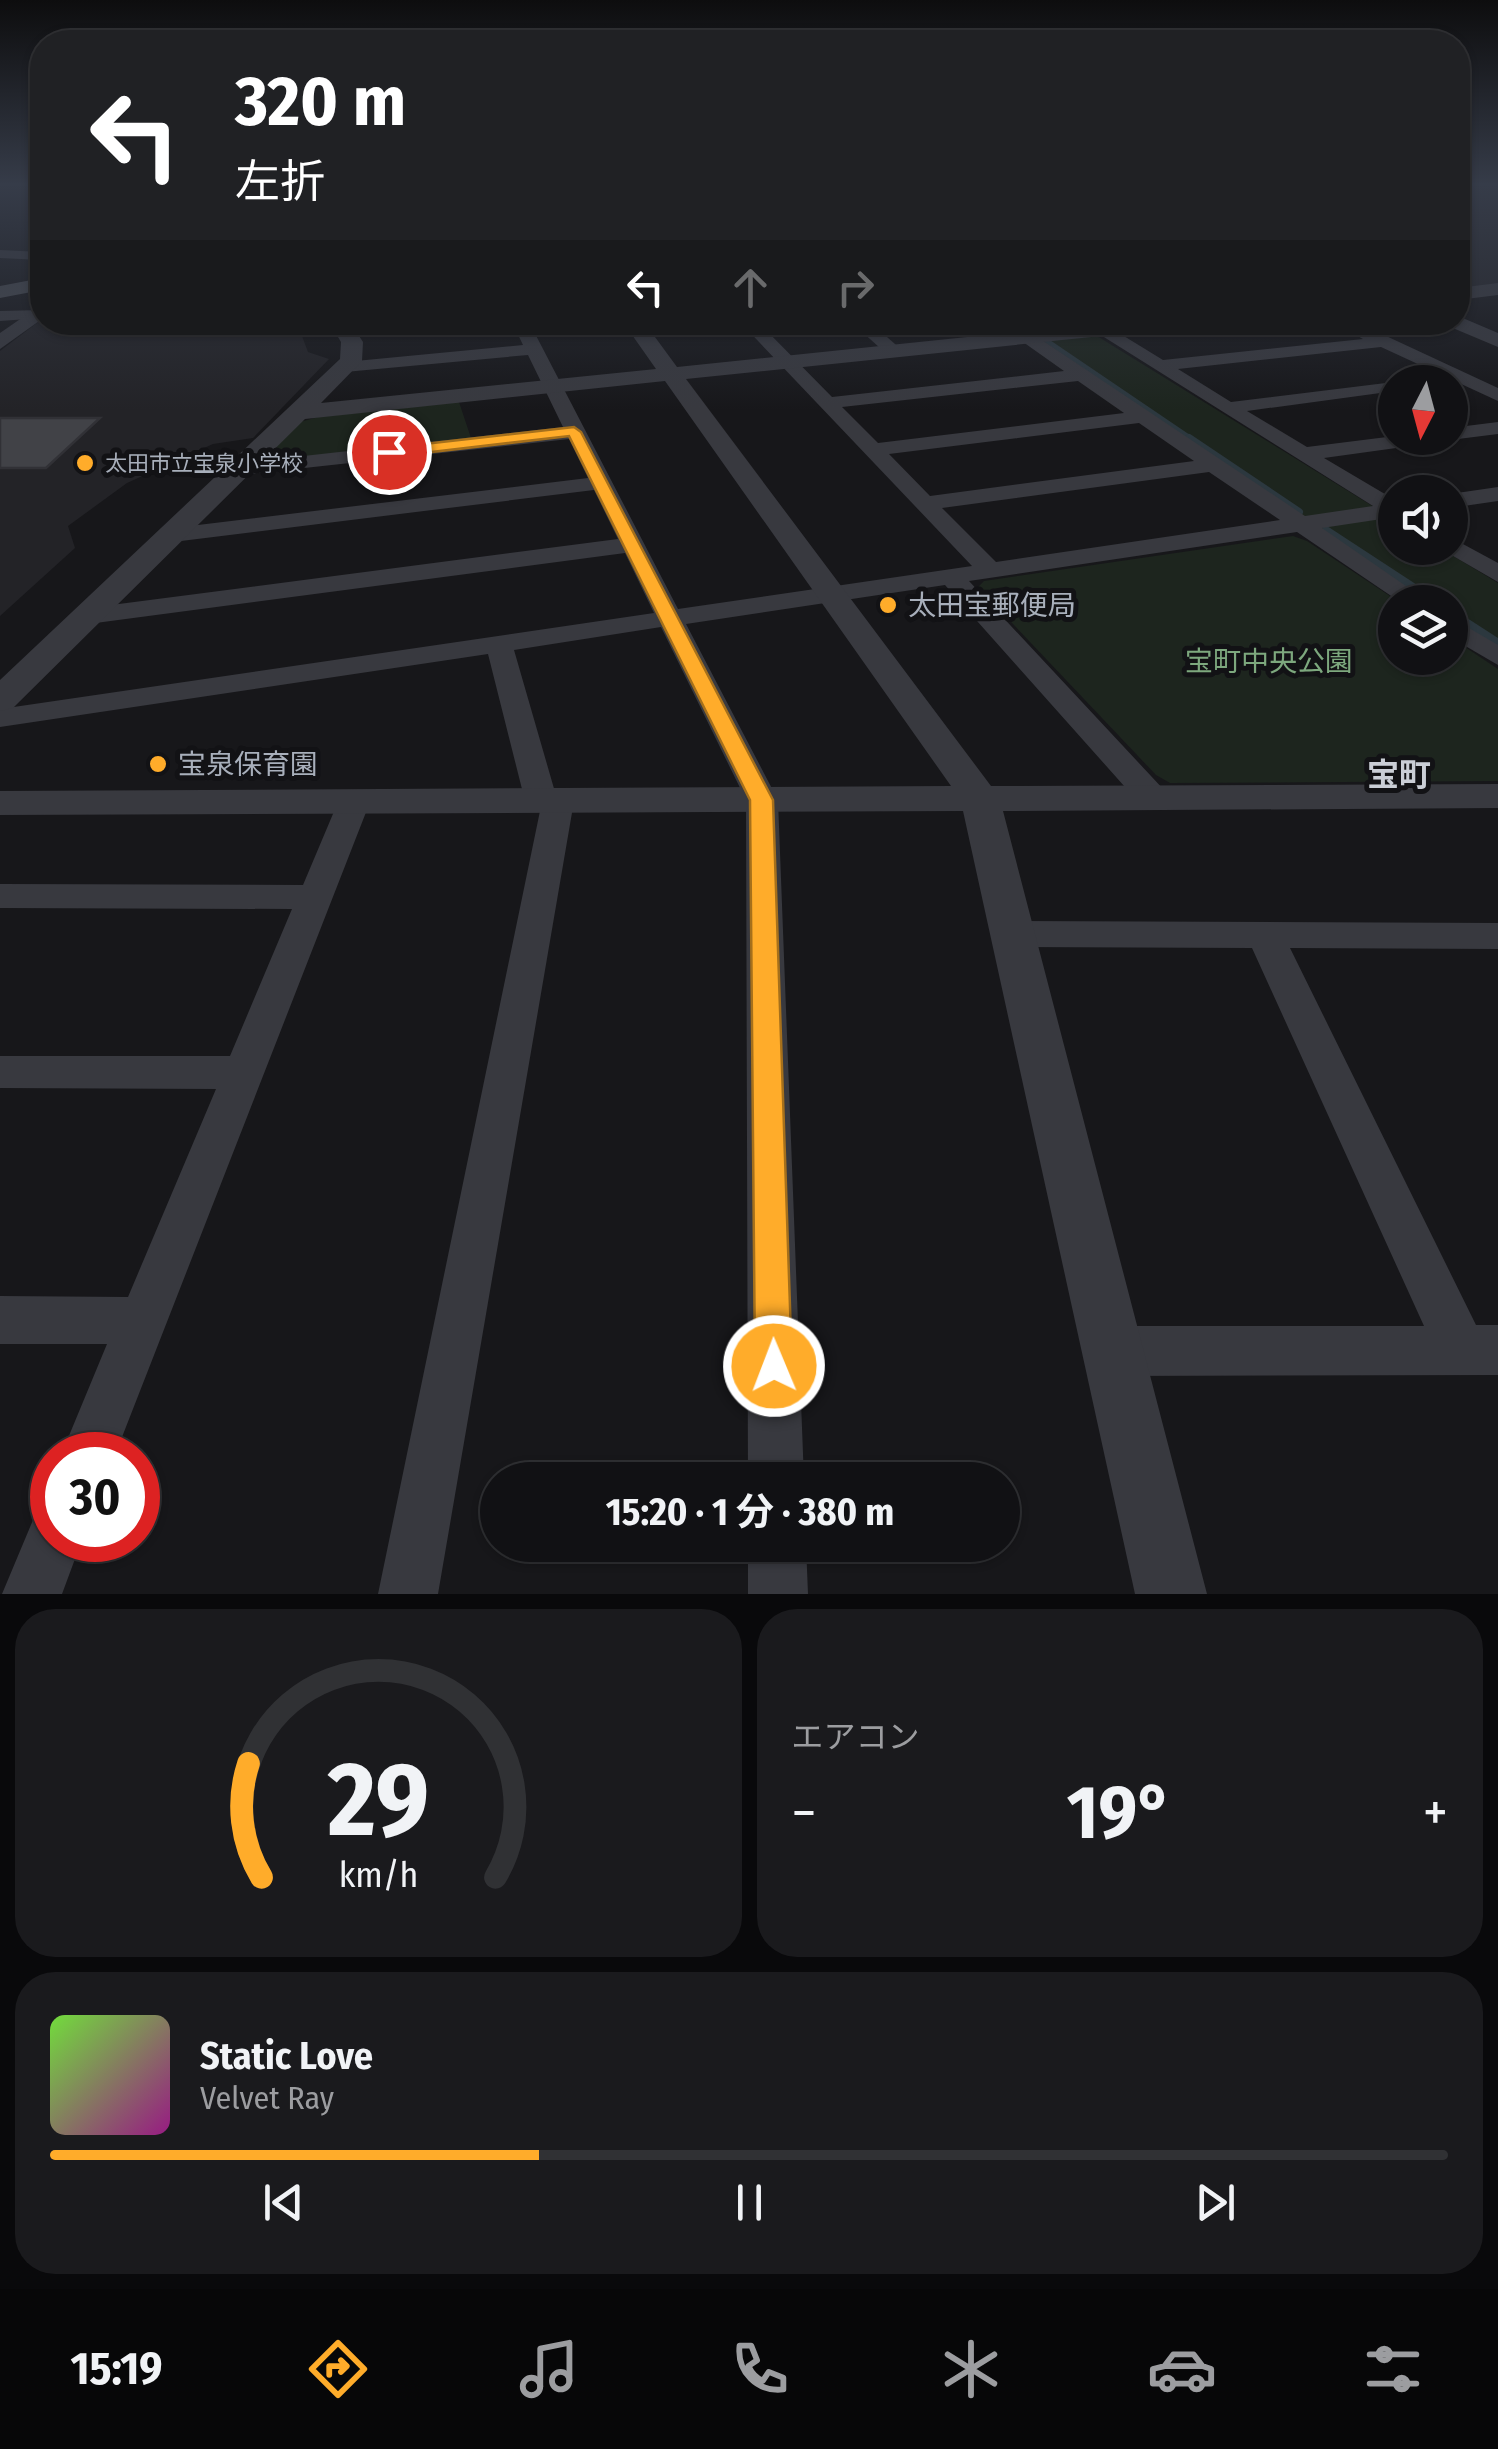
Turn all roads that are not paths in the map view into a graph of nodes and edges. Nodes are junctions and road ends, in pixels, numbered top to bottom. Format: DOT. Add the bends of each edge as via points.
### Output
graph roads {
  1 [pos="30,286"];
  2 [pos="1498,289"];
  3 [pos="0,292"];
  4 [pos="1470,292"];
  5 [pos="30,313"];
  6 [pos="0,316"];
  7 [pos="30,320"];
  8 [pos="1470,327"];
  9 [pos="1498,328"];
  10 [pos="1470,329"];
  11 [pos="346,335"];
  12 [pos="526,335"];
  13 [pos="642,335"];
  14 [pos="760,335"];
  15 [pos="875,335"];
  16 [pos="1022,335"];
  17 [pos="1043,335"];
  18 [pos="1109,335"];
  19 [pos="1367,335"];
  20 [pos="1026,338"];
  21 [pos="1498,340"];
  22 [pos="0,342"];
  23 [pos="1381,342"];
  24 [pos="533,349"];
  25 [pos="895,352"];
  26 [pos="788,364"];
  27 [pos="1432,365"];
  28 [pos="1158,366"];
  29 [pos="344,367"];
  30 [pos="672,376"];
  31 [pos="1081,376"];
  32 [pos="1468,382"];
  33 [pos="1378,387"];
  34 [pos="552,388"];
  35 [pos="1498,396"];
  36 [pos="827,403"];
  37 [pos="1228,408"];
  38 [pos="300,412"];
  39 [pos="1140,417"];
  40 [pos="1498,428"];
  41 [pos="574,432"];
  42 [pos="1468,432"];
  43 [pos="1378,444"];
  44 [pos="872,450"];
  45 [pos="1303,454"];
  46 [pos="1212,464"];
  47 [pos="241,469"];
  48 [pos="600,483"];
  49 [pos="1498,494"];
  50 [pos="1468,499"];
  51 [pos="1378,500"];
  52 [pos="925,504"];
  53 [pos="1378,512"];
  54 [pos="1298,523"];
  55 [pos="173,534"];
  56 [pos="630,545"];
  57 [pos="1468,555"];
  58 [pos="989,569"];
  59 [pos="1498,574"];
  60 [pos="950,575"];
  61 [pos="1391,585"];
  62 [pos="834,593"];
  63 [pos="88,616"];
  64 [pos="667,618"];
  65 [pos="1468,637"];
  66 [pos="499,644"];
  67 [pos="1498,657"];
  68 [pos="0,700"];
  69 [pos="0,718"];
  70 [pos="1498,796"];
  71 [pos="1153,798"];
  72 [pos="980,799"];
  73 [pos="762,800"];
  74 [pos="550,801"];
  75 [pos="354,802"];
  76 [pos="0,803"];
  77 [pos="0,896"];
  78 [pos="315,897"];
  79 [pos="1011,934"];
  80 [pos="1265,935"];
  81 [pos="1498,936"];
  82 [pos="0,1072"];
  83 [pos="243,1073"];
  84 [pos="0,1320"];
  85 [pos="142,1321"];
  86 [pos="1480,1350"];
  87 [pos="1111,1351"];
  88 [pos="97,1432"];
  89 [pos="776,1462"];
  90 [pos="45,1562"];
  91 [pos="777,1562"];
  92 [pos="32,1594"];
  93 [pos="408,1594"];
  94 [pos="778,1594"];
  95 [pos="1171,1594"];
  1 -- 3 [label="main road"];
  2 -- 4 [label="street"];
  5 -- 6 [label="street"];
  7 -- 22 [label="street"];
  8 -- 9 [label="street"];
  10 -- 21 [label="street"];
  11 -- 29 [label="street" via="354,351"];
  12 -- 24 [label="street"];
  13 -- 30 [label="street"];
  14 -- 26 [label="street"];
  15 -- 25 [label="street"];
  16 -- 20 [label="street"];
  17 -- 20 [label="street"];
  18 -- 28 [label="street"];
  19 -- 23 [label="street"];
  20 -- 25 [label="street"];
  20 -- 31 [label="street"];
  23 -- 27 [label="street"];
  23 -- 28 [label="street"];
  24 -- 29 [label="street"];
  24 -- 34 [label="street"];
  25 -- 26 [label="street"];
  26 -- 30 [label="street"];
  26 -- 36 [label="street"];
  28 -- 37 [label="street"];
  29 -- 38 [label="street"];
  30 -- 34 [label="street"];
  30 -- 62 [label="street"];
  31 -- 36 [label="street"];
  31 -- 39 [label="street"];
  32 -- 35 [label="street"];
  33 -- 37 [label="street"];
  34 -- 38 [label="street"];
  34 -- 41 [label="street"];
  36 -- 44 [label="street"];
  37 -- 45 [label="street"];
  38 -- 47 [label="street"];
  39 -- 44 [label="street"];
  39 -- 46 [label="street"];
  40 -- 42 [label="street"];
  41 -- 47 [label="street"];
  41 -- 48 [label="street"];
  43 -- 45 [label="street"];
  44 -- 52 [label="street"];
  45 -- 51 [label="street"];
  46 -- 52 [label="street"];
  46 -- 54 [label="street"];
  47 -- 55 [label="street"];
  48 -- 55 [label="street"];
  48 -- 56 [label="street"];
  49 -- 50 [label="street"];
  52 -- 58 [label="street"];
  53 -- 54 [label="street"];
  54 -- 58 [label="street"];
  54 -- 61 [label="street"];
  55 -- 63 [label="street"];
  56 -- 63 [label="street"];
  56 -- 64 [label="street"];
  57 -- 59 [label="street"];
  58 -- 60 [label="street"];
  60 -- 62 [label="street"];
  60 -- 71 [label="street"];
  62 -- 64 [label="street"];
  62 -- 72 [label="street"];
  63 -- 68 [label="street"];
  64 -- 66 [label="street"];
  64 -- 73 [label="street"];
  65 -- 67 [label="street"];
  66 -- 69 [label="street"];
  66 -- 74 [label="street"];
  70 -- 71 [label="street"];
  71 -- 72 [label="street"];
  72 -- 73 [label="street"];
  72 -- 79 [label="street"];
  73 -- 74 [label="street"];
  73 -- 89 [label="street"];
  74 -- 75 [label="street"];
  74 -- 93 [label="street"];
  75 -- 76 [label="street"];
  75 -- 78 [label="street"];
  77 -- 78 [label="street"];
  78 -- 83 [label="street"];
  79 -- 80 [label="street"];
  79 -- 87 [label="street"];
  80 -- 81 [label="street"];
  80 -- 86 [label="street"];
  82 -- 83 [label="street"];
  83 -- 85 [label="street"];
  84 -- 85 [label="street"];
  85 -- 88 [label="street"];
  86 -- 87 [label="street"];
  87 -- 95 [label="street"];
  90 -- 92 [label="street"];
  91 -- 94 [label="street"];
}
